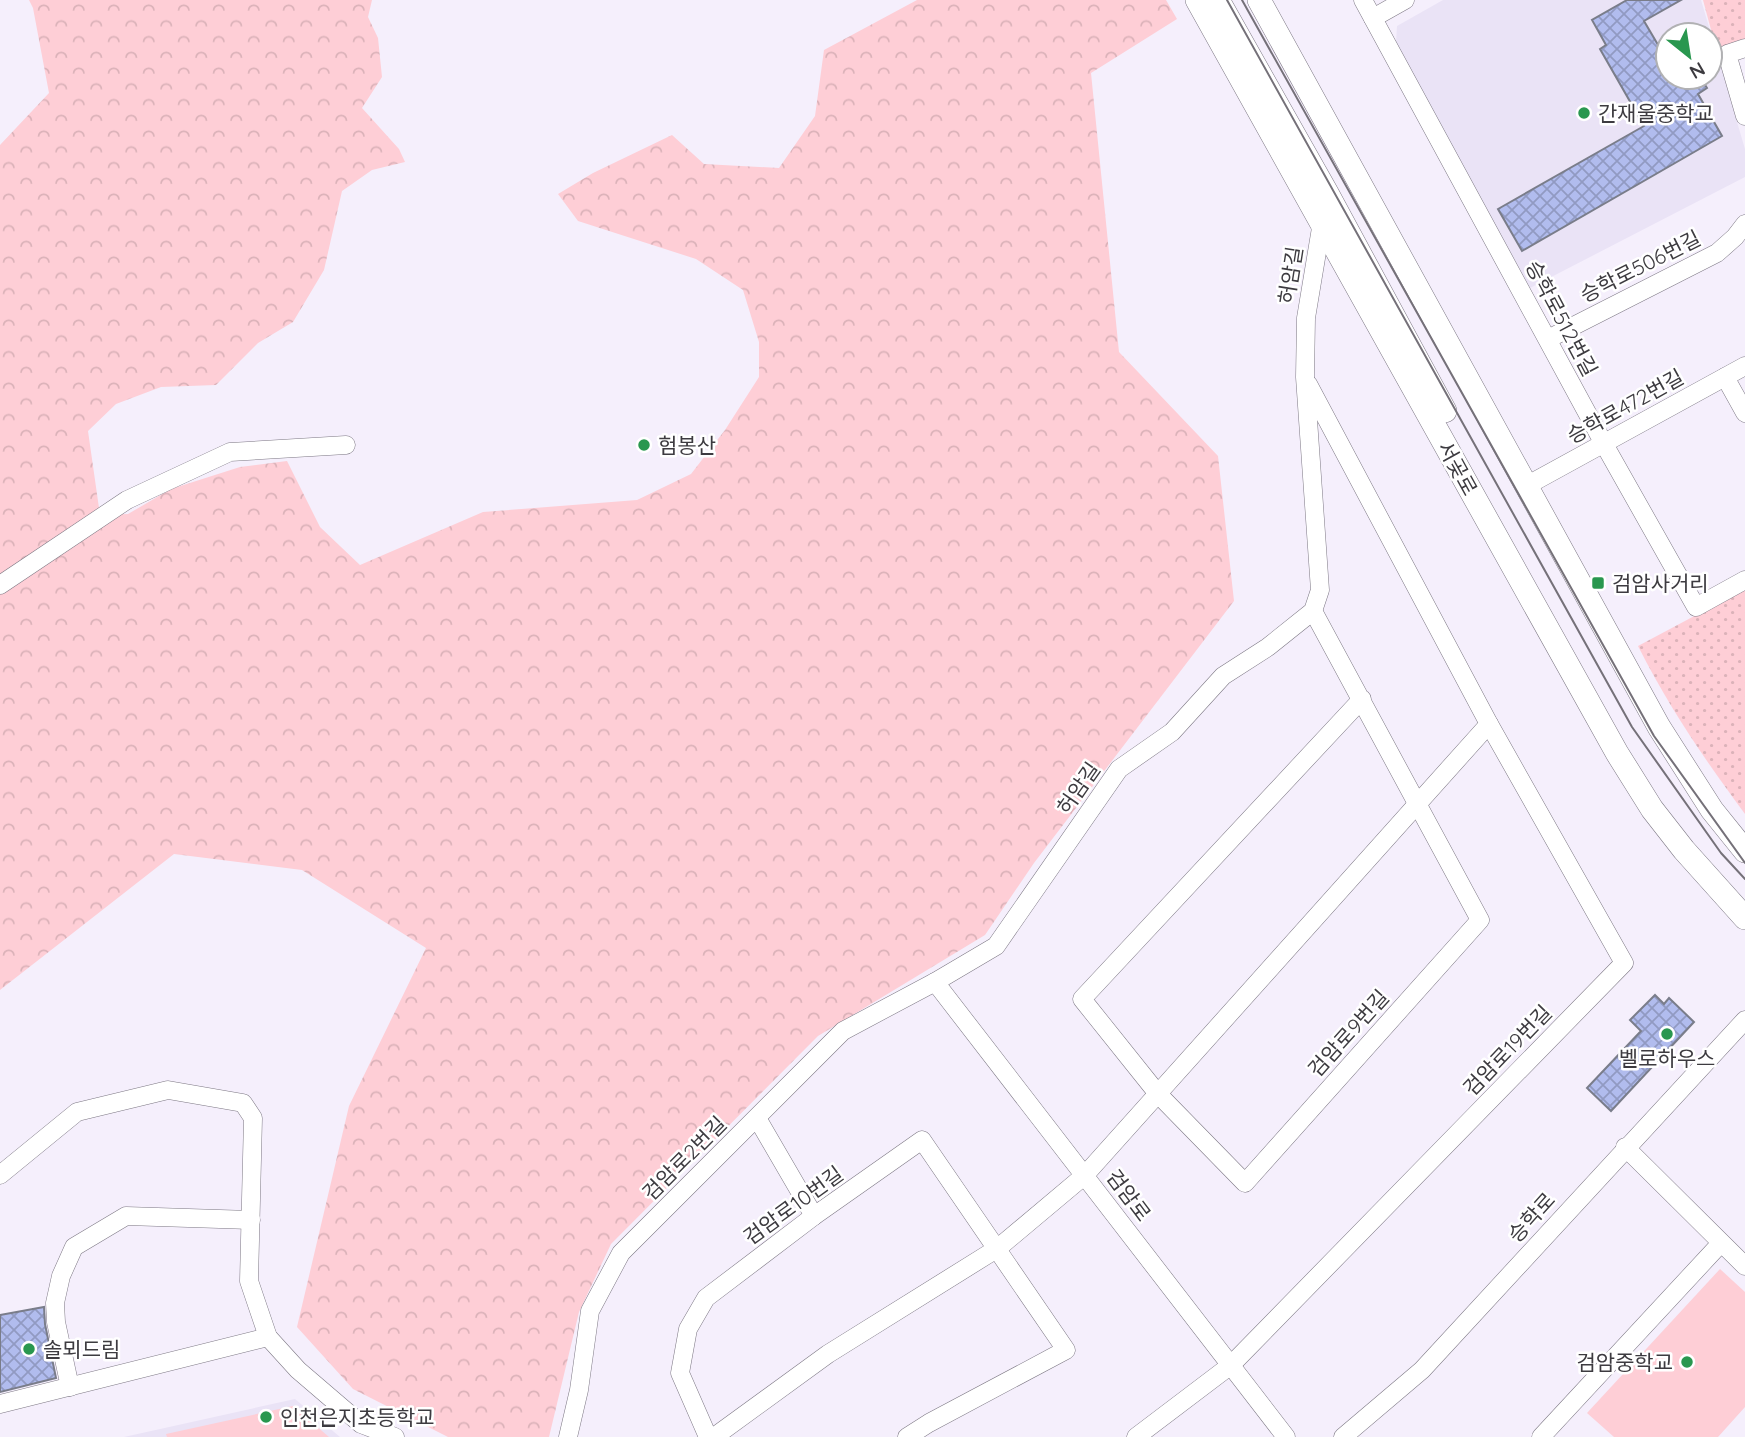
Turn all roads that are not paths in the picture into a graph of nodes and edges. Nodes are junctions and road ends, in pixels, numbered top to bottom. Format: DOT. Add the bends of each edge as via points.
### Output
graph roads {
  1 [pos="1197,0"];
  2 [pos="1218,0"];
  3 [pos="1259,0"];
  4 [pos="1363,0"];
  5 [pos="1405,0"];
  6 [pos="1373,18"];
  7 [pos="1745,48"];
  8 [pos="1745,116"];
  9 [pos="1322,222"];
  10 [pos="1745,223"];
  11 [pos="1548,340"];
  12 [pos="1745,366"];
  13 [pos="1305,377"];
  14 [pos="1725,377"];
  15 [pos="1745,413"];
  16 [pos="1604,444"];
  17 [pos="346,445"];
  18 [pos="1526,486"];
  19 [pos="1745,580"];
  20 [pos="0,585"];
  21 [pos="1312,611"];
  22 [pos="1362,699"];
  23 [pos="1489,724"];
  24 [pos="1419,803"];
  25 [pos="1745,851"];
  26 [pos="1745,897"];
  27 [pos="1745,918"];
  28 [pos="935,982"];
  29 [pos="1745,1020"];
  30 [pos="1158,1094"];
  31 [pos="757,1118"];
  32 [pos="1625,1147"];
  33 [pos="0,1175"];
  34 [pos="1086,1175"];
  35 [pos="814,1216"];
  36 [pos="251,1220"];
  37 [pos="1721,1243"];
  38 [pos="999,1248"];
  39 [pos="1745,1266"];
  40 [pos="268,1337"];
  41 [pos="1231,1365"];
  42 [pos="70,1387"];
  43 [pos="0,1404"];
  44 [pos="933,1430"];
  45 [pos="395,1437"];
  46 [pos="568,1437"];
  47 [pos="708,1437"];
  48 [pos="714,1437"];
  49 [pos="907,1437"];
  50 [pos="1136,1437"];
  51 [pos="1286,1437"];
  52 [pos="1343,1437"];
  53 [pos="1541,1437"];
  1 -- 9 [label="main road, 서곶로"];
  2 -- 26 [label="main road, 서곶로" via="1638,760 1677,821"];
  3 -- 18 [label="main road"];
  4 -- 6 [label="street, 승학로512번길"];
  5 -- 6 [label="street"];
  6 -- 11 [label="street, 승학로512번길"];
  7 -- 8 [label="street" via="1727,54"];
  9 -- 13 [label="street, 허암길" via="1306,318"];
  9 -- 27 [label="main road, 서곶로" via="1617,753 1684,850"];
  10 -- 11 [label="street, 승학로506번길" via="1717,253"];
  11 -- 16 [label="street, 승학로512번길"];
  12 -- 14 [label="street, 승학로472번길"];
  13 -- 21 [label="street, 허암길" via="1320,590"];
  13 -- 23 [label="street, 허암길"];
  14 -- 15 [label="street"];
  14 -- 16 [label="street, 승학로472번길"];
  16 -- 18 [label="street, 승학로472번길"];
  16 -- 19 [label="street, 승학로512번길" via="1696,607"];
  17 -- 20 [label="street" via="230,452 127,500"];
  18 -- 25 [label="main road" via="1658,727"];
  21 -- 22 [label="street"];
  21 -- 28 [label="street, 허암길" via="1223,676 1172,732 1119,769 996,946"];
  22 -- 24 [label="street"];
  22 -- 30 [label="street, 검암로9번길" via="1082,999"];
  23 -- 24 [label="street"];
  23 -- 41 [label="street, 검암로19번길" via="1624,963"];
  24 -- 30 [label="street"];
  24 -- 30 [label="street, 검암로9번길" via="1480,920 1245,1183"];
  28 -- 31 [label="street, 검암로2번길" via="843,1031"];
  28 -- 34 [label="street, 검암로"];
  29 -- 32 [label="street, 승학로"];
  30 -- 34 [label="street"];
  31 -- 35 [label="street"];
  31 -- 46 [label="street, 검암로2번길" via="621,1253 590,1311"];
  32 -- 37 [label="street"];
  32 -- 52 [label="street, 승학로" via="1422,1370"];
  33 -- 36 [label="street" via="77,1112 168,1090 243,1103 253,1118"];
  34 -- 38 [label="street"];
  34 -- 41 [label="street, 검암로"];
  35 -- 38 [label="street, 검암로10번길" via="922,1140"];
  35 -- 47 [label="street, 검암로10번길" via="706,1298 688,1329 680,1373"];
  36 -- 40 [label="street" via="250,1281"];
  36 -- 42 [label="street" via="126,1216 74,1247 55,1303"];
  37 -- 39 [label="street"];
  37 -- 53 [label="street"];
  38 -- 44 [label="street, 검암로10번길" via="1066,1350"];
  38 -- 48 [label="street" via="828,1354"];
  40 -- 42 [label="street"];
  40 -- 45 [label="street" via="298,1370 361,1424"];
  41 -- 50 [label="street"];
  41 -- 51 [label="street, 검암로"];
  42 -- 43 [label="street"];
  44 -- 49 [label="street, 검암로10번길"];
}
